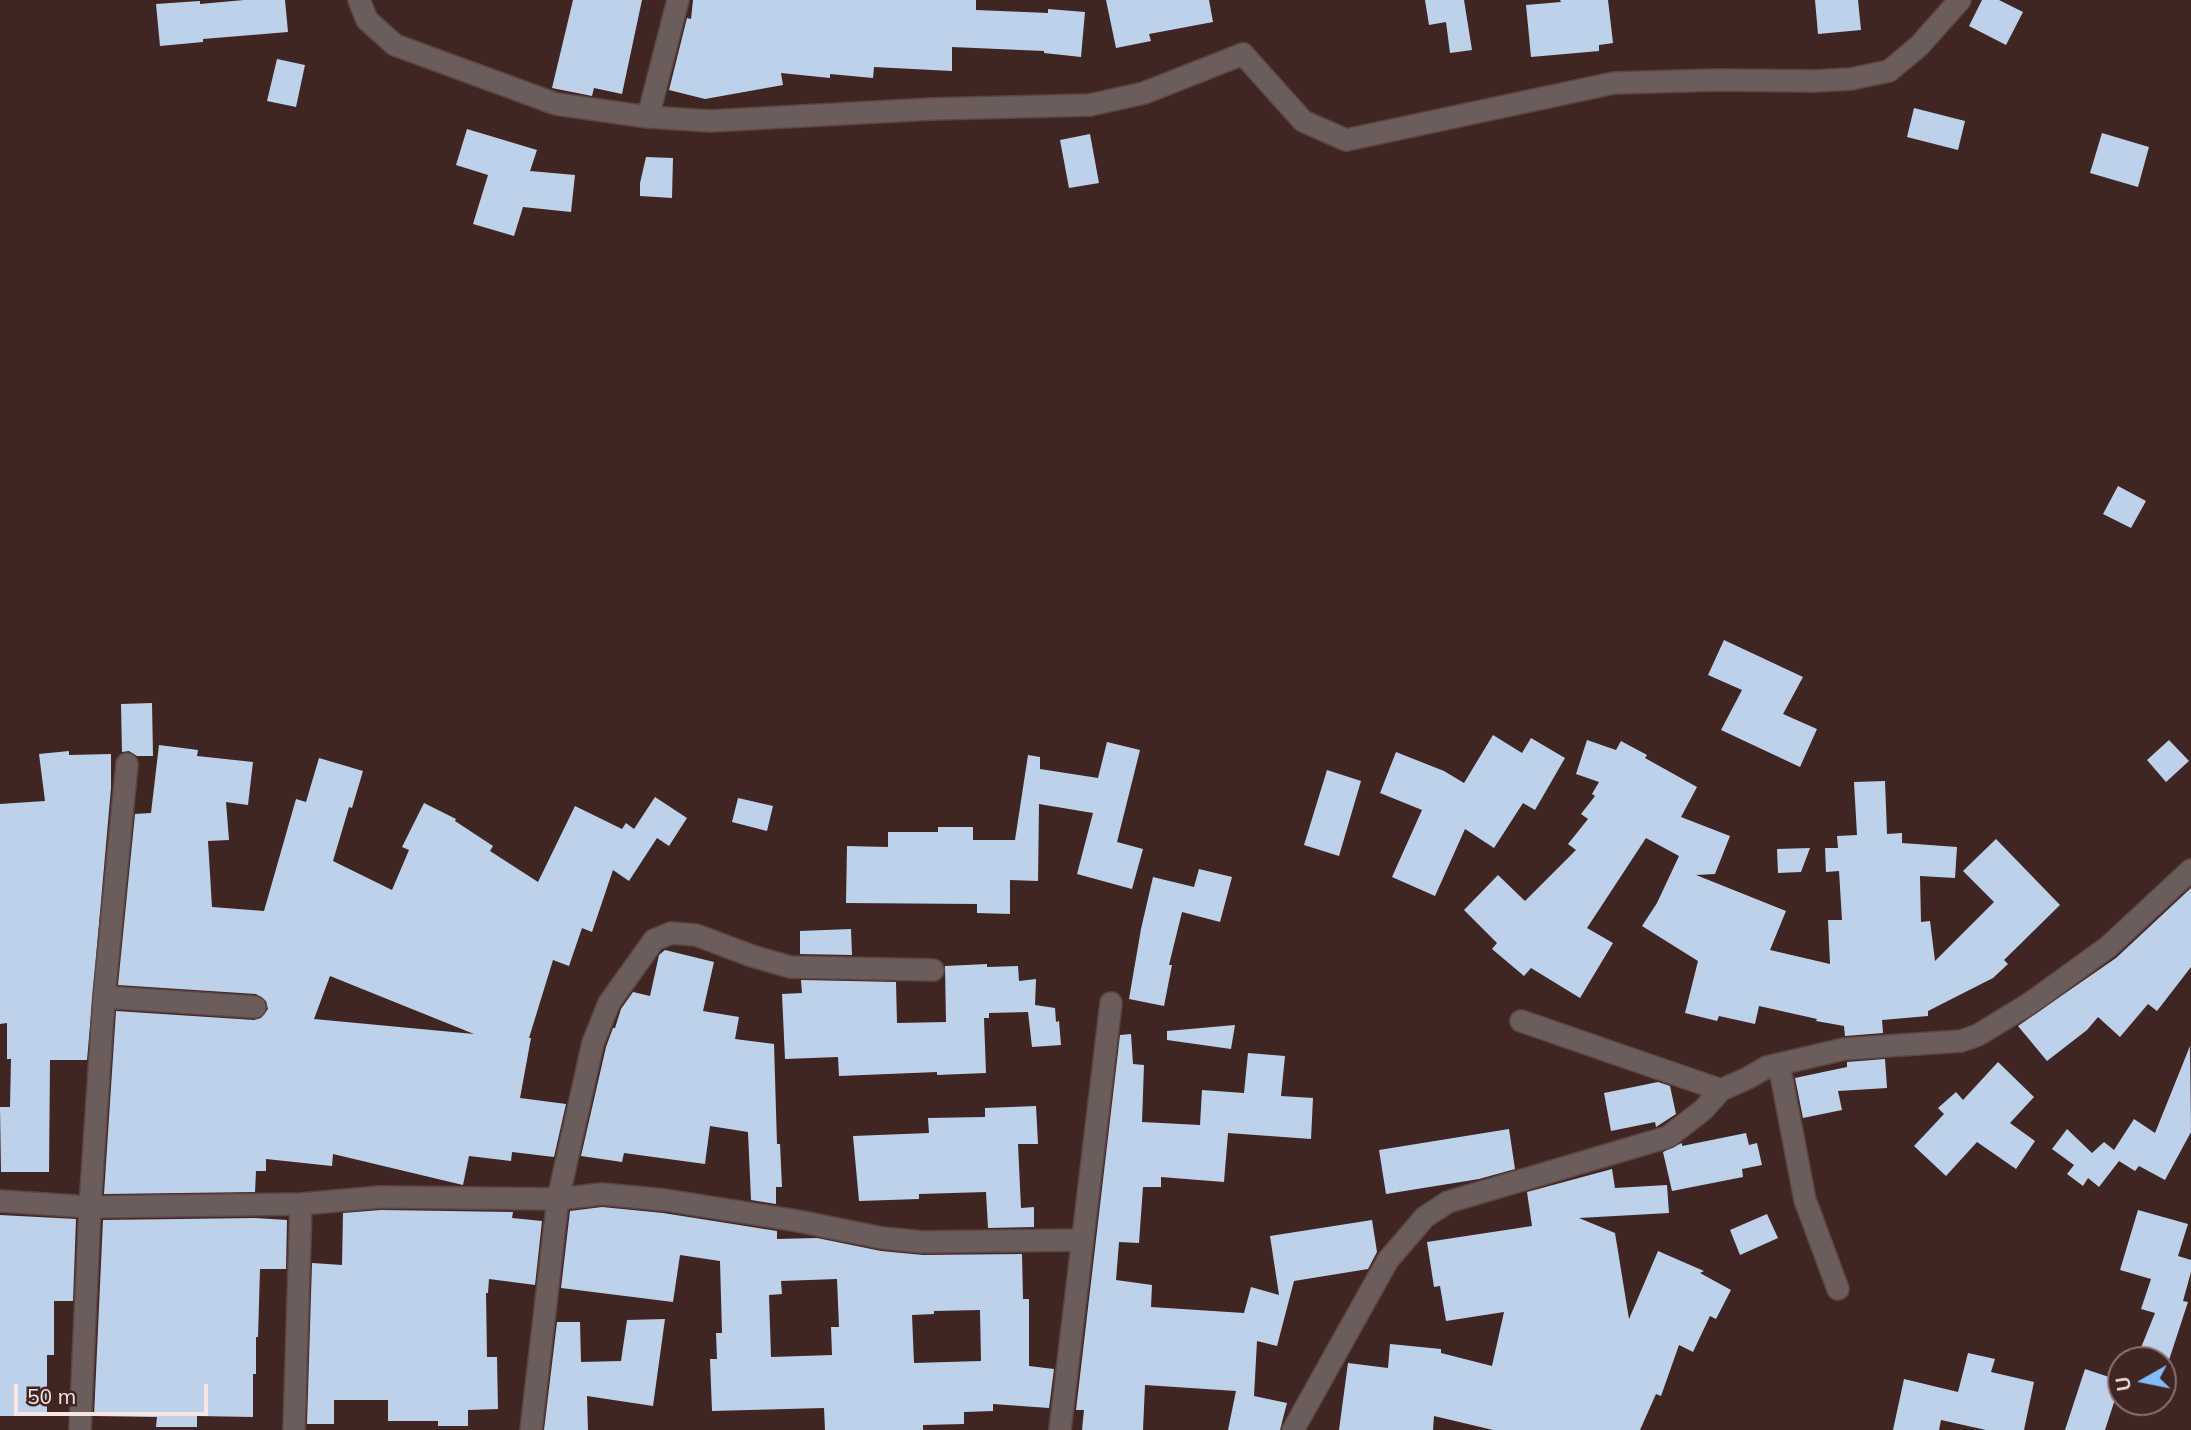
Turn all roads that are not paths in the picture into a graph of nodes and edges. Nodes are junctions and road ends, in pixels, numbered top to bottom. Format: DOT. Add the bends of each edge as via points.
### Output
graph roads {
  1 [pos="359,0"];
  2 [pos="678,0"];
  3 [pos="1960,0"];
  4 [pos="648,117"];
  5 [pos="127,764"];
  6 [pos="2191,870"];
  7 [pos="933,970"];
  8 [pos="104,998"];
  9 [pos="1111,1003"];
  10 [pos="255,1007"];
  11 [pos="1521,1021"];
  12 [pos="1779,1064"];
  13 [pos="1721,1090"];
  14 [pos="558,1199"];
  15 [pos="0,1202"];
  16 [pos="301,1204"];
  17 [pos="90,1207"];
  18 [pos="1081,1240"];
  19 [pos="1838,1289"];
  20 [pos="80,1430"];
  21 [pos="294,1430"];
  22 [pos="531,1430"];
  23 [pos="1060,1430"];
  24 [pos="1293,1430"];
  1 -- 4 [label="street" via="367,20 395,45 556,104"];
  2 -- 4 [label="street"];
  3 -- 4 [label="street" via="1919,46 1889,71 1814,81 1614,83 1346,140 1303,121 1243,54 1144,93 1090,106 944,108 710,121"];
  5 -- 8 [label="street"];
  6 -- 12 [label="street" via="2108,947 1978,1035 1961,1041 1844,1049"];
  7 -- 14 [label="street" via="790,967 696,936 671,933 654,940 609,1003 593,1043"];
  8 -- 10 [label="street"];
  8 -- 17 [label="street"];
  9 -- 18 [label="street"];
  11 -- 13 [label="street"];
  12 -- 13 [label="street"];
  12 -- 19 [label="street" via="1805,1200"];
  13 -- 24 [label="street" via="1668,1137 1448,1202 1425,1217 1388,1261"];
  14 -- 16 [label="street" via="380,1198"];
  14 -- 18 [label="street" via="602,1194 665,1200 923,1242"];
  14 -- 22 [label="street"];
  15 -- 17 [label="street"];
  16 -- 17 [label="street"];
  16 -- 21 [label="street"];
  17 -- 20 [label="street"];
  18 -- 23 [label="street"];
}
